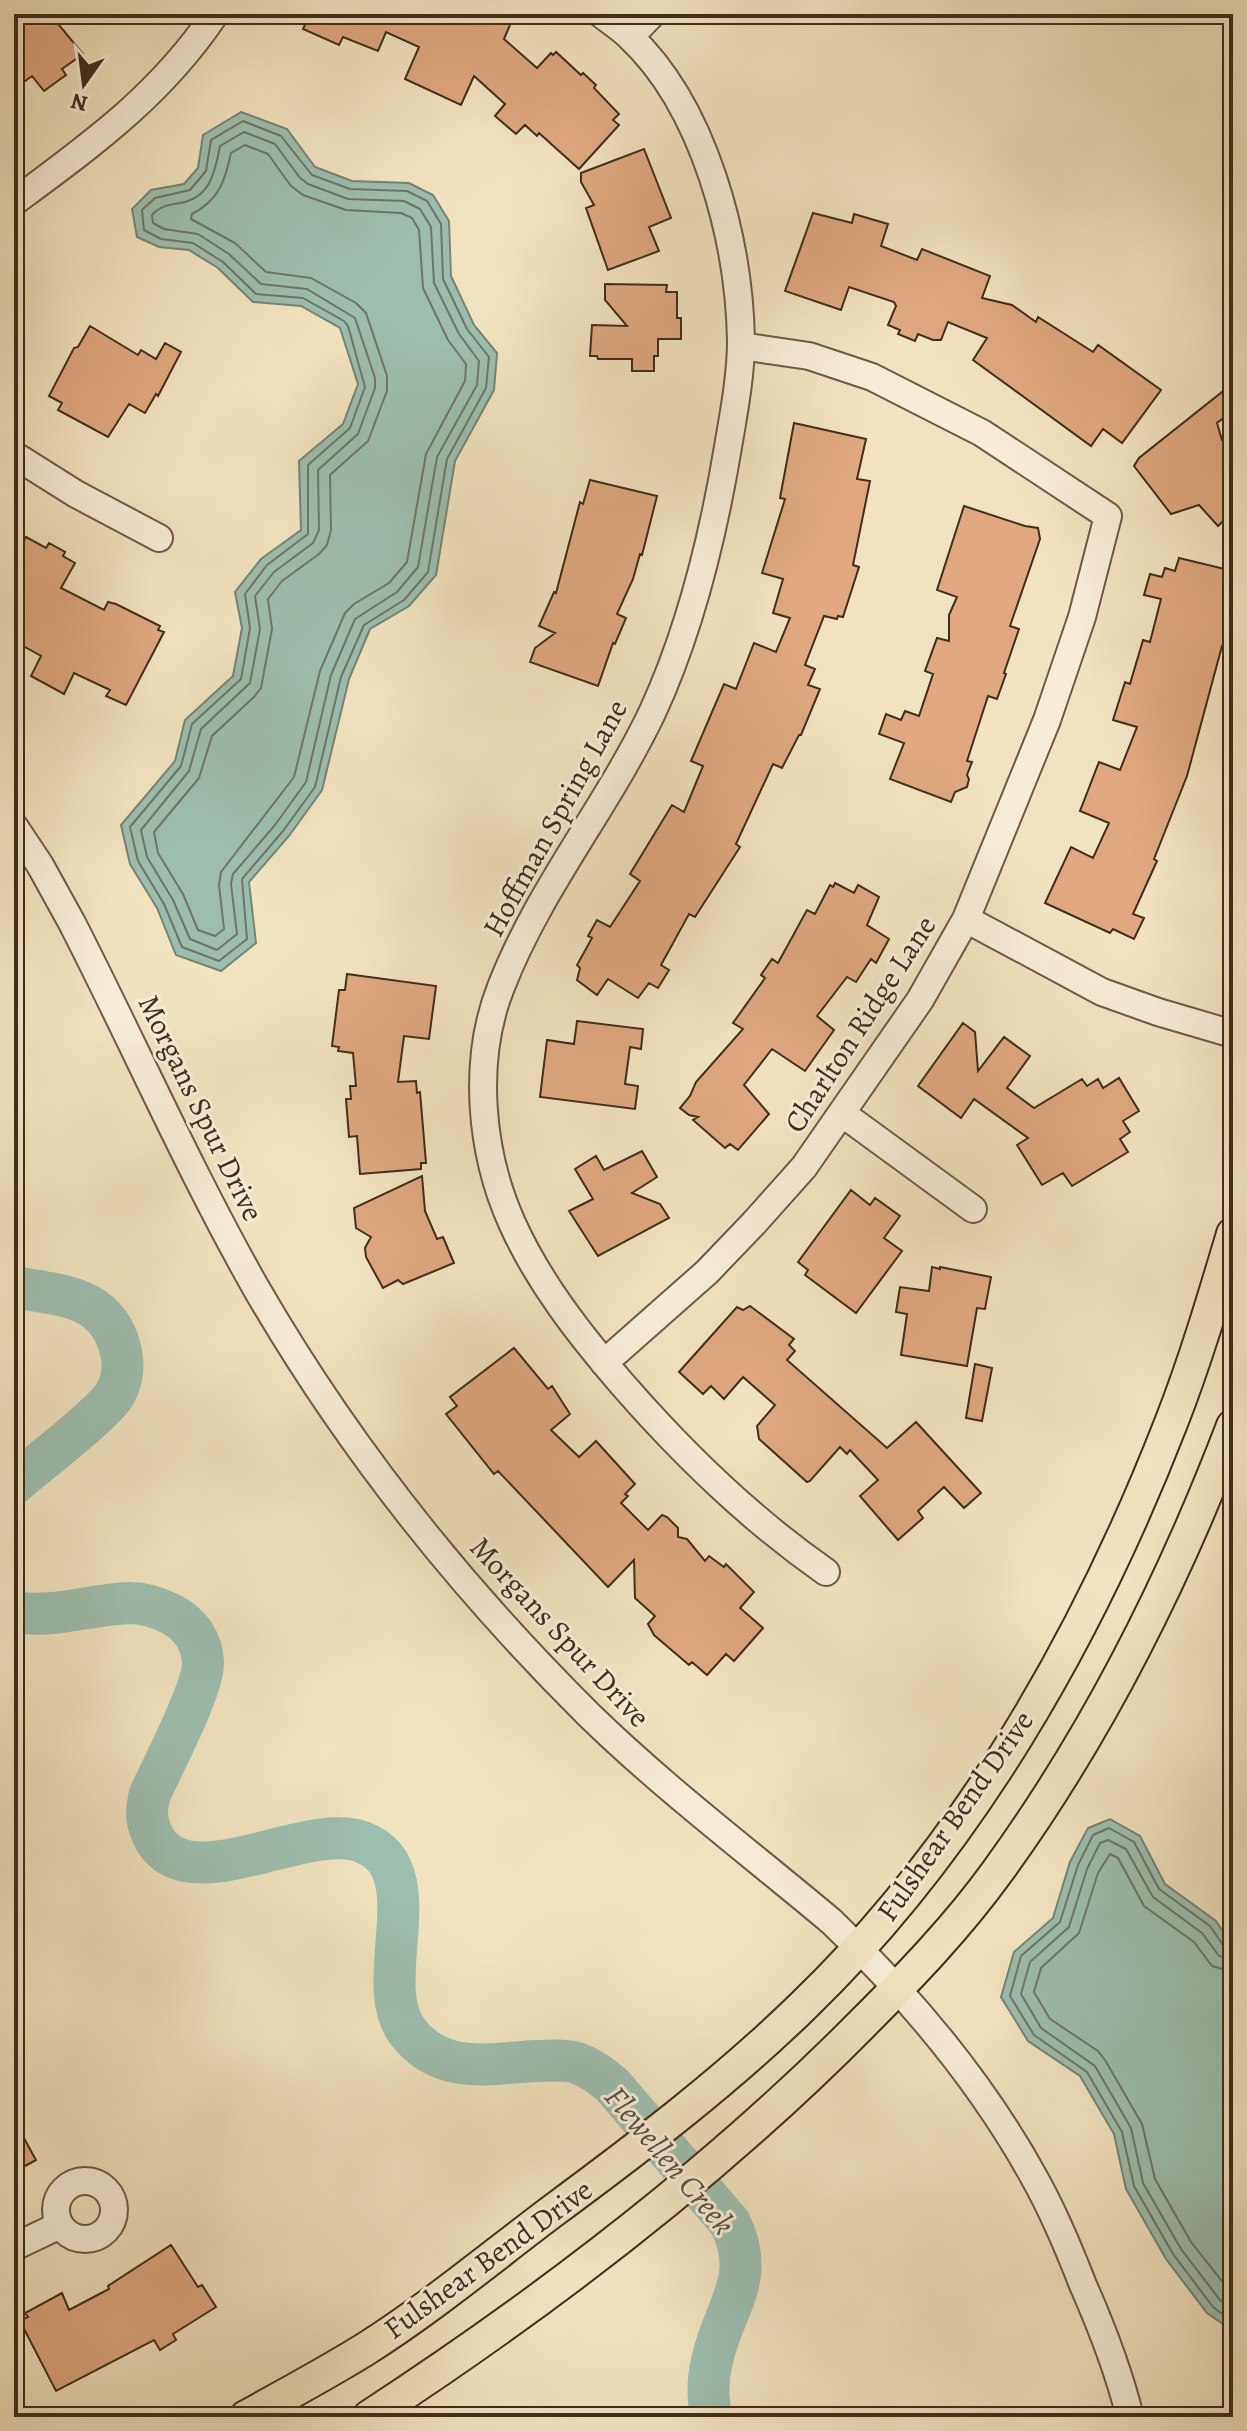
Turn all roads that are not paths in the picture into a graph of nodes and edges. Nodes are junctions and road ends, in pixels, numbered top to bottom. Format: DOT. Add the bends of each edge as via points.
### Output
graph roads {
  1 [pos="215,14"];
  2 [pos="601,14"];
  3 [pos="652,14"];
  4 [pos="630,37"];
  5 [pos="14,202"];
  6 [pos="741,346"];
  7 [pos="14,455"];
  8 [pos="159,538"];
  9 [pos="14,826"];
  10 [pos="966,919"];
  11 [pos="1233,1034"];
  12 [pos="843,1114"];
  13 [pos="973,1209"];
  14 [pos="1233,1234"];
  15 [pos="604,1363"];
  16 [pos="1233,1426"];
  17 [pos="826,1572"];
  18 [pos="859,1948"];
  19 [pos="896,1989"];
  20 [pos="60,2225"];
  21 [pos="14,2247"];
  22 [pos="246,2417"];
  23 [pos="369,2417"];
  24 [pos="1130,2417"];
  1 -- 5 [label="street" via="194,45 114,127"];
  2 -- 4 [label="street, Hoffman Spring Lane"];
  3 -- 4 [label="street"];
  4 -- 6 [label="street, Hoffman Spring Lane" via="664,77 713,177 738,291"];
  6 -- 10 [label="street, Charlton Ridge Lane" via="809,356 872,377 982,433 1108,516 1082,617 1047,720"];
  6 -- 15 [label="street, Hoffman Spring Lane" via="723,478 679,645 652,712 528,926 499,991 487,1044 483,1098 491,1160 510,1220 540,1279"];
  7 -- 8 [label="street"];
  9 -- 18 [label="street, Morgans Spur Drive" via="72,923 256,1288 385,1481 472,1589 590,1715"];
  10 -- 11 [label="street" via="1102,992"];
  10 -- 12 [label="street, Charlton Ridge Lane" via="920,1000"];
  12 -- 13 [label="street"];
  12 -- 15 [label="street, Charlton Ridge Lane" via="804,1167 707,1272"];
  14 -- 18 [label="main road, Fulshear Bend Drive" via="1172,1420 1084,1615 968,1809"];
  15 -- 17 [label="street, Hoffman Spring Lane" via="734,1499"];
  16 -- 19 [label="main road, Fulshear Bend Drive" via="1171,1571 1089,1731 997,1873"];
  18 -- 19 [label="street, Morgans Spur Drive"];
  18 -- 22 [label="main road, Fulshear Bend Drive" via="722,2080 593,2181 367,2348"];
  19 -- 23 [label="main road, Fulshear Bend Drive" via="759,2123 633,2228 473,2348"];
  19 -- 24 [label="street, Morgans Spur Drive" via="982,2094 1036,2181 1103,2332"];
  20 -- 21 [label="street"];
}
